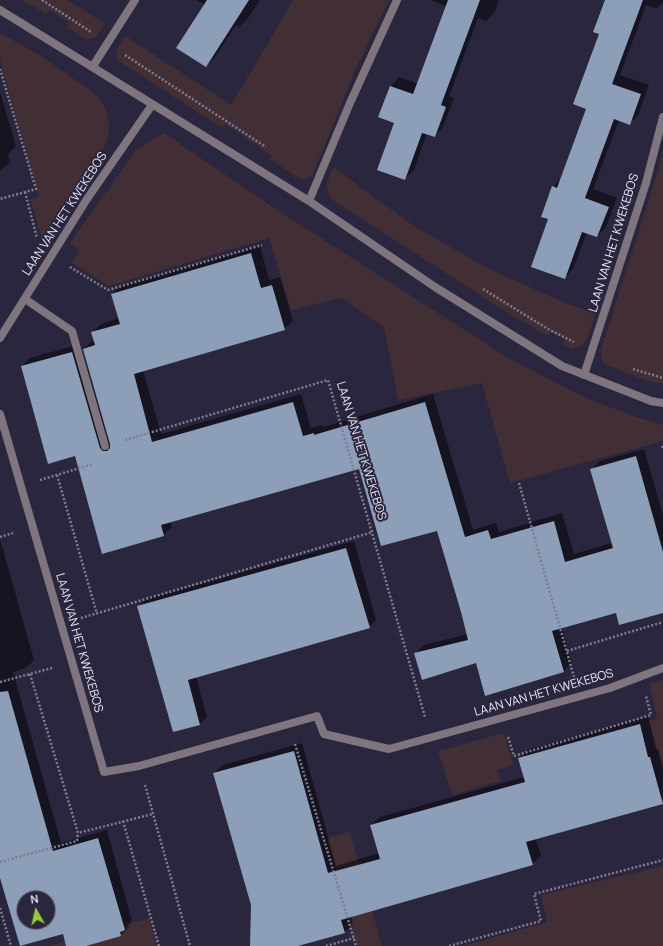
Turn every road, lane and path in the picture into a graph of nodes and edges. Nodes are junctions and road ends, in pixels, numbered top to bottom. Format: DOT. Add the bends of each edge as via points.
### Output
graph roads {
  1 [pos="135,0"];
  2 [pos="397,0"];
  3 [pos="0,10"];
  4 [pos="93,66"];
  5 [pos="0,69"];
  6 [pos="173,86"];
  7 [pos="152,105"];
  8 [pos="663,117"];
  9 [pos="267,148"];
  10 [pos="25,192"];
  11 [pos="0,199"];
  12 [pos="309,201"];
  13 [pos="262,245"];
  14 [pos="52,257"];
  15 [pos="482,289"];
  16 [pos="25,299"];
  17 [pos="0,338"];
  18 [pos="592,352"];
  19 [pos="633,369"];
  20 [pos="584,375"];
  21 [pos="663,378"];
  22 [pos="663,403"];
  23 [pos="0,414"];
  24 [pos="105,446"];
  25 [pos="662,446"];
  26 [pos="663,449"];
  27 [pos="57,475"];
  28 [pos="519,483"];
  29 [pos="21,486"];
  30 [pos="373,532"];
  31 [pos="97,614"];
  32 [pos="663,622"];
  33 [pos="61,624"];
  34 [pos="567,651"];
  35 [pos="72,662"];
  36 [pos="663,668"];
  37 [pos="30,674"];
  38 [pos="641,676"];
  39 [pos="0,682"];
  40 [pos="580,696"];
  41 [pos="502,718"];
  42 [pos="288,723"];
  43 [pos="431,738"];
  44 [pos="139,766"];
  45 [pos="153,814"];
  46 [pos="123,821"];
  47 [pos="78,833"];
  48 [pos="663,860"];
  49 [pos="0,862"];
  50 [pos="0,908"];
  51 [pos="354,938"];
  52 [pos="11,946"];
  53 [pos="159,946"];
  54 [pos="190,946"];
  55 [pos="326,946"];
  56 [pos="356,946"];
  57 [pos="449,946"];
  1 -- 4 [label="street"];
  2 -- 12 [label="street"];
  3 -- 4 [label="street"];
  4 -- 7 [label="street"];
  5 -- 10 [label="path" via="36,189"];
  6 -- 9 [label="path"];
  7 -- 12 [label="street"];
  7 -- 14 [label="street, LAAN VAN HET KWEKEBOS" via="87,199"];
  8 -- 18 [label="street, LAAN VAN HET KWEKEBOS" via="646,183"];
  10 -- 11 [label="path"];
  10 -- 14 [label="path" via="40,250"];
  12 -- 20 [label="street" via="435,287 562,366"];
  13 -- 14 [label="path" via="108,290"];
  14 -- 16 [label="street, LAAN VAN HET KWEKEBOS"];
  15 -- 18 [label="path"];
  16 -- 17 [label="street, LAAN VAN HET KWEKEBOS"];
  16 -- 24 [label="street" via="72,331"];
  18 -- 20 [label="street, LAAN VAN HET KWEKEBOS"];
  19 -- 21 [label="path"];
  20 -- 22 [label="street" via="651,401"];
  23 -- 29 [label="street, LAAN VAN HET KWEKEBOS"];
  24 -- 27 [label="path" via="109,459"];
  24 -- 30 [label="path, LAAN VAN HET KWEKEBOS" via="328,380"];
  25 -- 26 [label="path"];
  27 -- 29 [label="path"];
  27 -- 31 [label="path"];
  28 -- 34 [label="path"];
  29 -- 33 [label="street, LAAN VAN HET KWEKEBOS"];
  30 -- 31 [label="path"];
  30 -- 43 [label="path, LAAN VAN HET KWEKEBOS"];
  31 -- 33 [label="path"];
  32 -- 34 [label="path"];
  33 -- 35 [label="street, LAAN VAN HET KWEKEBOS"];
  34 -- 40 [label="path"];
  35 -- 37 [label="path"];
  35 -- 44 [label="street, LAAN VAN HET KWEKEBOS" via="104,772"];
  36 -- 38 [label="street, LAAN VAN HET KWEKEBOS"];
  37 -- 39 [label="path"];
  37 -- 47 [label="path"];
  38 -- 40 [label="street, LAAN VAN HET KWEKEBOS"];
  38 -- 41 [label="path" via="651,715 514,756"];
  40 -- 41 [label="street, LAAN VAN HET KWEKEBOS"];
  41 -- 43 [label="street, LAAN VAN HET KWEKEBOS"];
  42 -- 43 [label="street, LAAN VAN HET KWEKEBOS" via="317,716 324,734 389,749"];
  42 -- 44 [label="street, LAAN VAN HET KWEKEBOS"];
  42 -- 51 [label="path"];
  44 -- 45 [label="path"];
  45 -- 46 [label="path"];
  45 -- 54 [label="path"];
  46 -- 47 [label="path"];
  46 -- 53 [label="path"];
  47 -- 49 [label="path" via="76,841"];
  48 -- 57 [label="path" via="534,894 541,921"];
  50 -- 52 [label="path"];
  51 -- 55 [label="path"];
  51 -- 56 [label="path"];
}
